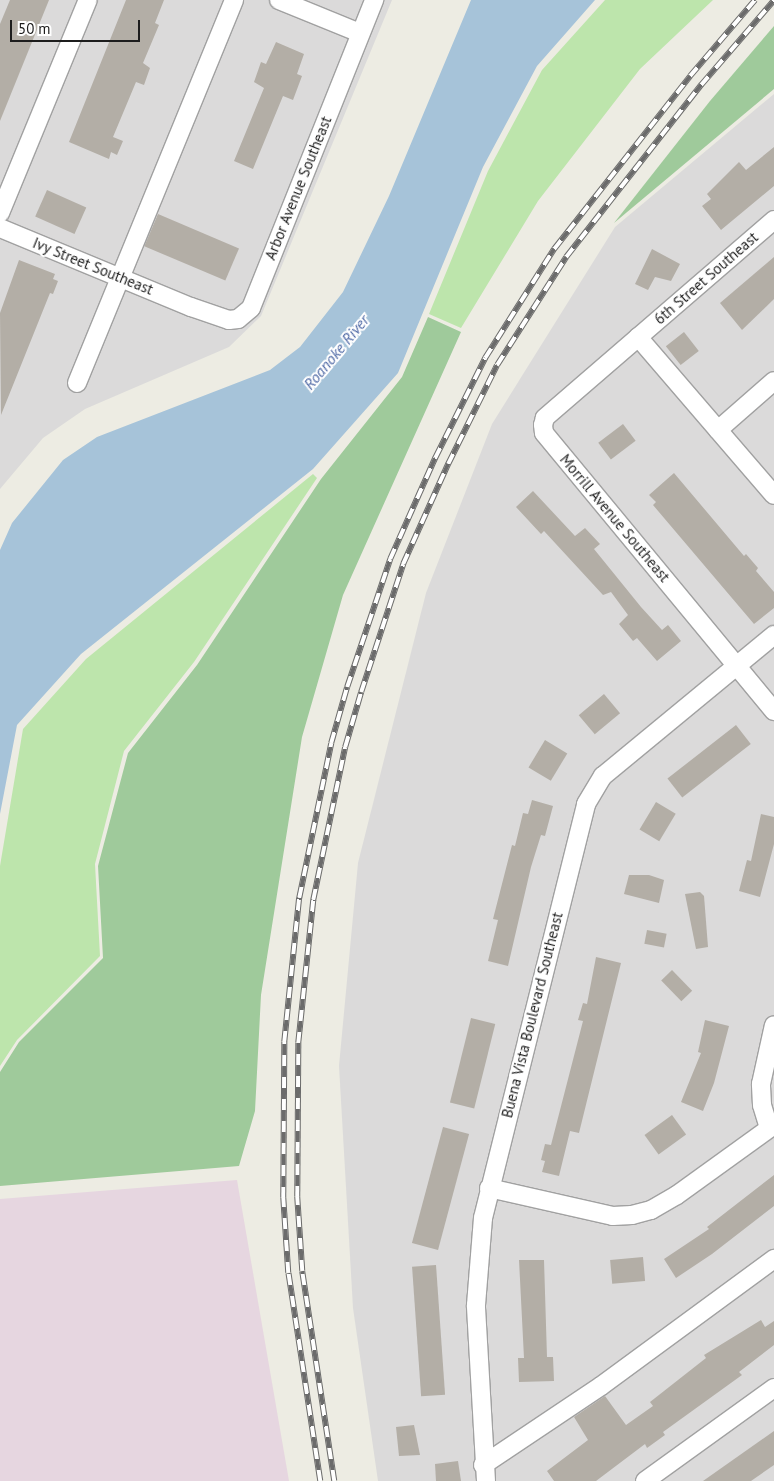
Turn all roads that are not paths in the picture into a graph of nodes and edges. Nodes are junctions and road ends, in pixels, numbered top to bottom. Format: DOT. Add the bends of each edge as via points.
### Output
graph roads {
  1 [pos="88,0"];
  2 [pos="234,0"];
  3 [pos="279,0"];
  4 [pos="374,0"];
  5 [pos="360,33"];
  6 [pos="0,213"];
  7 [pos="774,220"];
  8 [pos="0,228"];
  9 [pos="119,277"];
  10 [pos="185,304"];
  11 [pos="638,337"];
  12 [pos="774,381"];
  13 [pos="77,383"];
  14 [pos="718,430"];
  15 [pos="774,495"];
  16 [pos="774,635"];
  17 [pos="736,666"];
  18 [pos="774,711"];
  19 [pos="774,1026"];
  20 [pos="772,1126"];
  21 [pos="489,1188"];
  22 [pos="774,1259"];
  23 [pos="774,1388"];
  24 [pos="484,1473"];
  25 [pos="645,1481"];
  1 -- 6 [label="street"];
  2 -- 9 [label="street"];
  3 -- 5 [label="street"];
  4 -- 5 [label="street, Arbor Avenue Southeast"];
  5 -- 10 [label="street, Arbor Avenue Southeast" via="251,308 238,319 229,320"];
  7 -- 11 [label="street, 6th Street Southeast"];
  8 -- 9 [label="street, Ivy Street Southeast"];
  9 -- 10 [label="street, Ivy Street Southeast"];
  9 -- 13 [label="street"];
  11 -- 14 [label="street"];
  11 -- 17 [label="street, Morrill Avenue Southeast" via="545,418 544,433"];
  12 -- 14 [label="street"];
  14 -- 15 [label="street"];
  16 -- 17 [label="street, Buena Vista Boulevard Southeast"];
  17 -- 18 [label="street, Morrill Avenue Southeast"];
  17 -- 21 [label="street, Buena Vista Boulevard Southeast" via="616,765 592,791 578,828"];
  19 -- 20 [label="street" via="761,1084 762,1105"];
  20 -- 21 [label="street" via="677,1195 651,1210 632,1215 613,1216"];
  21 -- 24 [label="street, Buena Vista Boulevard Southeast" via="478,1260 476,1305"];
  22 -- 24 [label="street"];
  23 -- 25 [label="street"];
}
